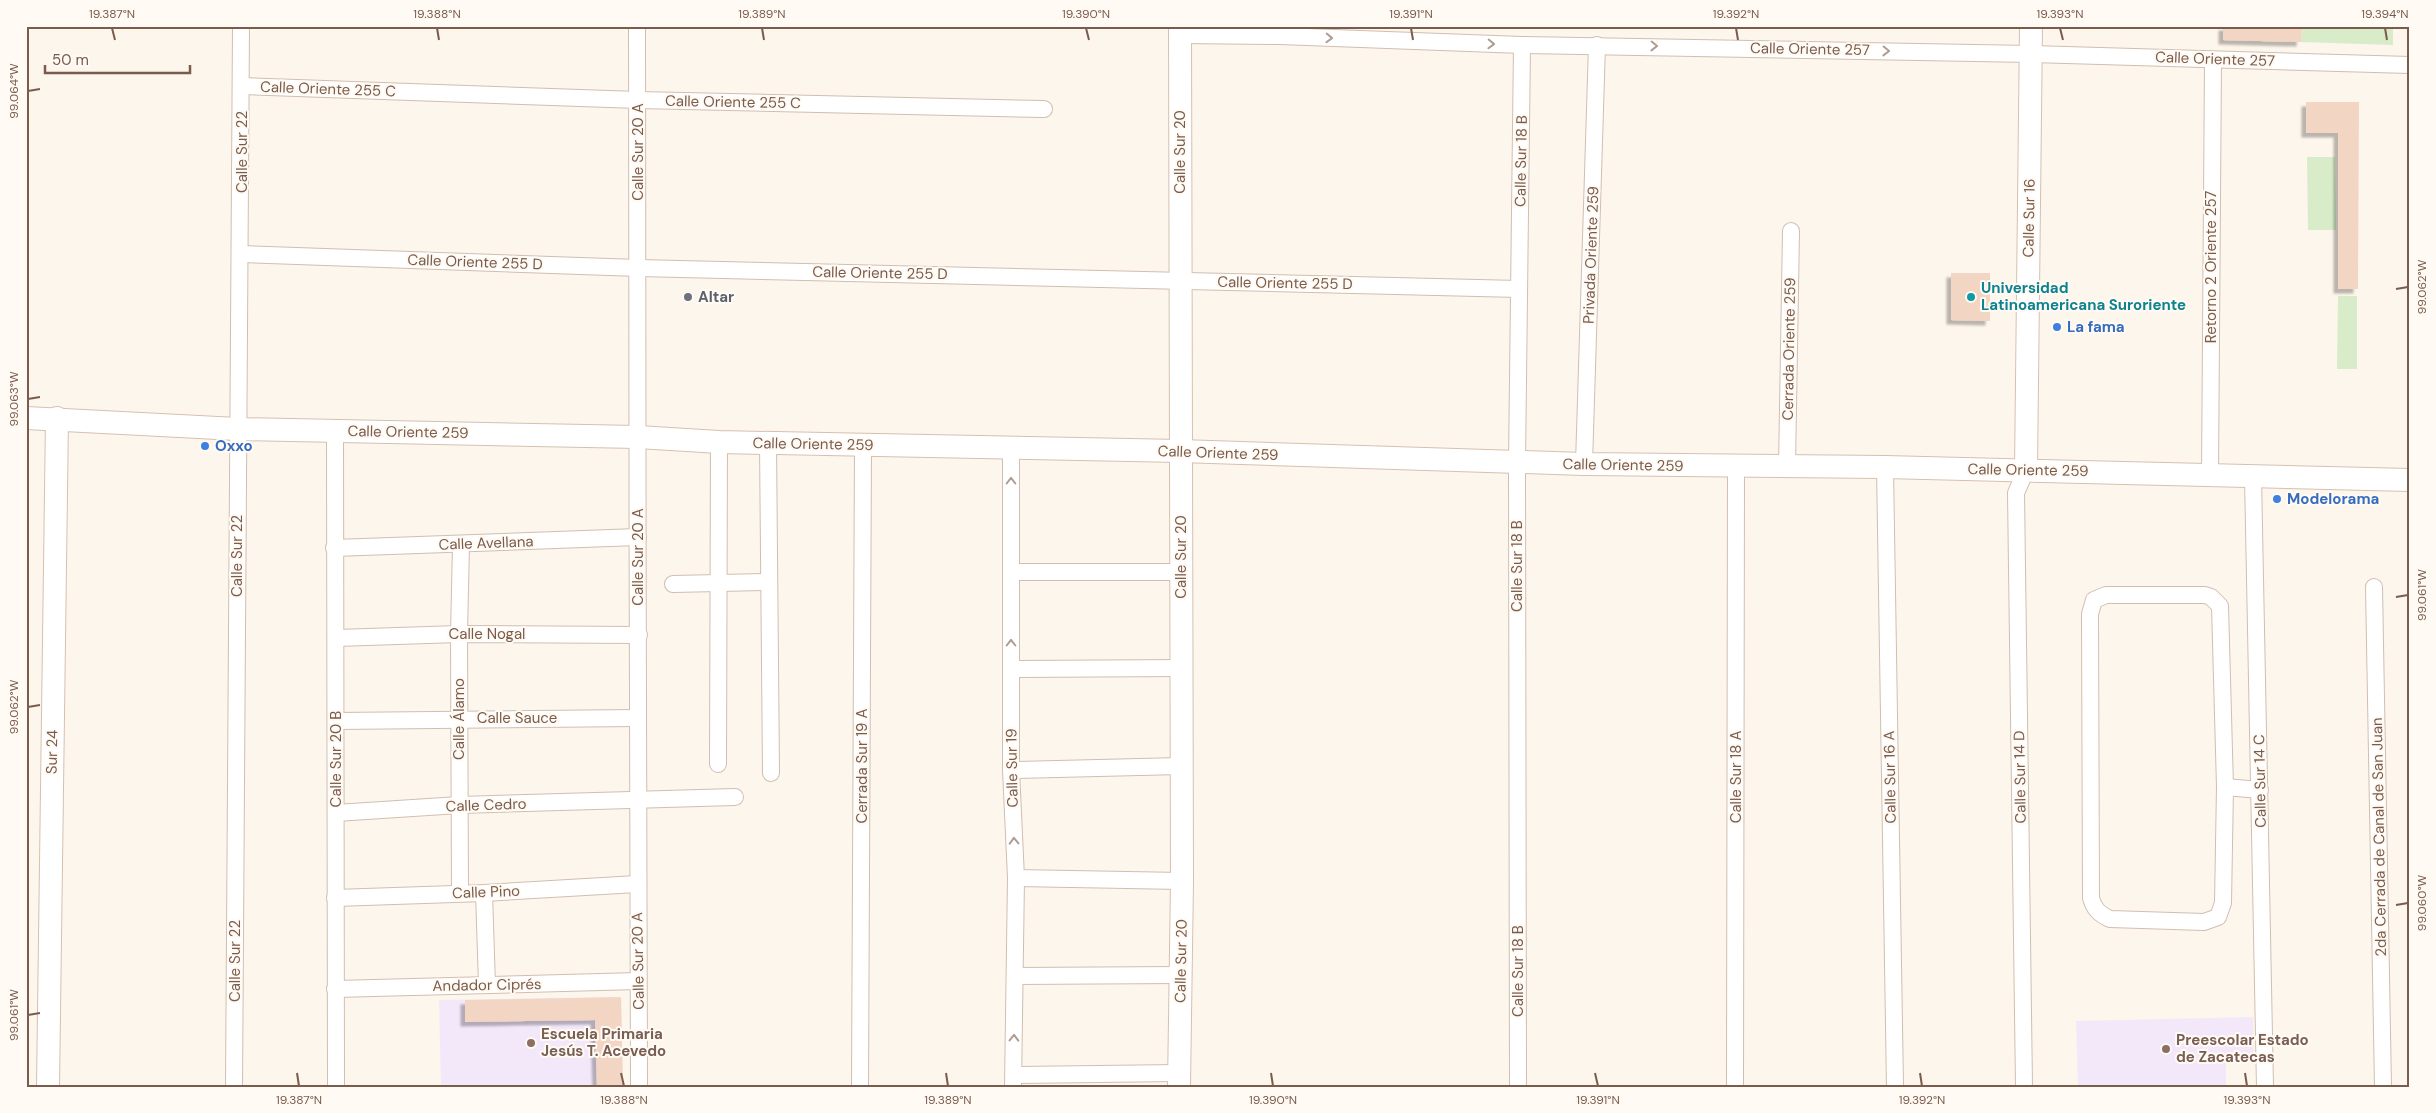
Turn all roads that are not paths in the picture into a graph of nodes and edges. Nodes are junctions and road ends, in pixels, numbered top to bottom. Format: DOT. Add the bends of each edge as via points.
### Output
graph roads {
  1 [pos="242,26"];
  2 [pos="637,26"];
  3 [pos="2031,26"];
  4 [pos="1180,31"];
  5 [pos="1280,31"];
  6 [pos="1522,45"];
  7 [pos="1597,45"];
  8 [pos="2031,54"];
  9 [pos="2213,60"];
  10 [pos="2410,65"];
  11 [pos="242,86"];
  12 [pos="638,100"];
  13 [pos="1044,109"];
  14 [pos="1791,231"];
  15 [pos="241,254"];
  16 [pos="638,268"];
  17 [pos="1180,281"];
  18 [pos="1519,289"];
  19 [pos="26,418"];
  20 [pos="57,418"];
  21 [pos="237,429"];
  22 [pos="335,431"];
  23 [pos="638,437"];
  24 [pos="719,442"];
  25 [pos="768,443"];
  26 [pos="863,446"];
  27 [pos="1011,449"];
  28 [pos="1180,451"];
  29 [pos="1517,463"];
  30 [pos="1584,464"];
  31 [pos="1736,466"];
  32 [pos="1787,467"];
  33 [pos="1885,467"];
  34 [pos="2026,470"];
  35 [pos="2210,474"];
  36 [pos="2253,476"];
  37 [pos="2410,480"];
  38 [pos="638,537"];
  39 [pos="461,544"];
  40 [pos="334,548"];
  41 [pos="1011,572"];
  42 [pos="1181,572"];
  43 [pos="769,582"];
  44 [pos="719,583"];
  45 [pos="673,584"];
  46 [pos="2374,587"];
  47 [pos="458,634"];
  48 [pos="639,635"];
  49 [pos="336,638"];
  50 [pos="1182,668"];
  51 [pos="1011,669"];
  52 [pos="460,718"];
  53 [pos="638,718"];
  54 [pos="336,721"];
  55 [pos="718,764"];
  56 [pos="1181,766"];
  57 [pos="1011,770"];
  58 [pos="771,774"];
  59 [pos="2224,787"];
  60 [pos="2260,790"];
  61 [pos="735,797"];
  62 [pos="636,799"];
  63 [pos="459,806"];
  64 [pos="336,813"];
  65 [pos="1016,878"];
  66 [pos="1182,881"];
  67 [pos="637,884"];
  68 [pos="460,893"];
  69 [pos="484,893"];
  70 [pos="336,898"];
  71 [pos="1180,975"];
  72 [pos="1015,976"];
  73 [pos="638,982"];
  74 [pos="487,985"];
  75 [pos="336,989"];
  76 [pos="1179,1080"];
  77 [pos="1014,1081"];
  78 [pos="48,1087"];
  79 [pos="234,1087"];
  80 [pos="336,1087"];
  81 [pos="639,1087"];
  82 [pos="860,1087"];
  83 [pos="1518,1087"];
  84 [pos="1735,1087"];
  85 [pos="1895,1087"];
  86 [pos="2024,1087"];
  87 [pos="2265,1087"];
  88 [pos="2383,1087"];
  1 -- 11 [label="street, Calle Sur 22"];
  2 -- 12 [label="street, Calle Sur 20 A"];
  3 -- 8 [label="street, Calle Sur 16"];
  4 -- 5 [label="street, Calle Oriente 257"];
  4 -- 17 [label="street, Calle Sur 20"];
  5 -- 6 [label="street, Calle Oriente 257, one-way"];
  6 -- 7 [label="street, Calle Oriente 257"];
  6 -- 18 [label="street, Calle Sur 18 B"];
  7 -- 8 [label="street, Calle Oriente 257, one-way"];
  7 -- 30 [label="street, Privada Oriente 259"];
  8 -- 9 [label="street, Calle Oriente 257"];
  8 -- 34 [label="street, Calle Sur 16"];
  9 -- 10 [label="street, Calle Oriente 257"];
  9 -- 35 [label="street, Retorno 2 Oriente 257"];
  11 -- 12 [label="street, Calle Oriente 255 C"];
  11 -- 15 [label="street, Calle Sur 22"];
  12 -- 13 [label="street, Calle Oriente 255 C"];
  12 -- 16 [label="street, Calle Sur 20 A"];
  14 -- 32 [label="street, Cerrada Oriente 259"];
  15 -- 16 [label="street, Calle Oriente 255 D"];
  15 -- 21 [label="street, Calle Sur 22"];
  16 -- 17 [label="street, Calle Oriente 255 D"];
  16 -- 23 [label="street, Calle Sur 20 A"];
  17 -- 18 [label="street, Calle Oriente 255 D"];
  17 -- 28 [label="street, Calle Sur 20"];
  18 -- 29 [label="street, Calle Sur 18 B"];
  19 -- 20 [label="street, Calle Oriente 259"];
  20 -- 21 [label="street, Calle Oriente 259"];
  20 -- 78 [label="street, Sur 24"];
  21 -- 22 [label="street, Calle Oriente 259"];
  21 -- 79 [label="street, Calle Sur 22"];
  22 -- 23 [label="street, Calle Oriente 259"];
  22 -- 40 [label="street, Calle Sur 20 B"];
  23 -- 24 [label="street, Calle Oriente 259"];
  23 -- 38 [label="street, Calle Sur 20 A"];
  24 -- 25 [label="street, Calle Oriente 259"];
  24 -- 44 [label="street"];
  25 -- 26 [label="street, Calle Oriente 259"];
  25 -- 43 [label="street"];
  26 -- 27 [label="street, Calle Oriente 259"];
  26 -- 82 [label="street, Cerrada Sur 19 A"];
  27 -- 28 [label="street, Calle Oriente 259"];
  41 -- 27 [label="street, Calle Sur 19, one-way"];
  28 -- 29 [label="street, Calle Oriente 259"];
  28 -- 42 [label="street, Calle Sur 20"];
  29 -- 30 [label="street, Calle Oriente 259"];
  29 -- 83 [label="street, Calle Sur 18 B"];
  30 -- 31 [label="street, Calle Oriente 259"];
  31 -- 32 [label="street, Calle Oriente 259"];
  31 -- 84 [label="street, Calle Sur 18 A"];
  32 -- 33 [label="street, Calle Oriente 259"];
  33 -- 34 [label="street, Calle Oriente 259"];
  33 -- 85 [label="street, Calle Sur 16 A"];
  34 -- 35 [label="street, Calle Oriente 259"];
  34 -- 86 [label="street, Calle Sur 14 D" via="2016,493"];
  35 -- 36 [label="street, Calle Oriente 259"];
  36 -- 37 [label="street, Calle Oriente 259"];
  36 -- 60 [label="street, Calle Sur 14 C"];
  38 -- 39 [label="street, Calle Avellana"];
  38 -- 48 [label="street, Calle Sur 20 A"];
  39 -- 40 [label="street, Calle Avellana"];
  39 -- 47 [label="street, Calle Álamo"];
  40 -- 49 [label="street, Calle Sur 20 B"];
  41 -- 42 [label="street"];
  51 -- 41 [label="street, Calle Sur 19, one-way"];
  42 -- 50 [label="street, Calle Sur 20"];
  43 -- 44 [label="street"];
  43 -- 58 [label="street"];
  44 -- 45 [label="street"];
  44 -- 55 [label="street"];
  46 -- 88 [label="street, 2da Cerrada de Canal de San Juan"];
  47 -- 48 [label="street, Calle Nogal"];
  47 -- 49 [label="street, Calle Nogal"];
  47 -- 52 [label="street, Calle Álamo"];
  48 -- 53 [label="street, Calle Sur 20 A"];
  49 -- 54 [label="street, Calle Sur 20 B"];
  50 -- 51 [label="street"];
  50 -- 56 [label="street, Calle Sur 20"];
  51 -- 57 [label="street, Calle Sur 19"];
  52 -- 53 [label="street, Calle Sauce"];
  52 -- 54 [label="street, Calle Sauce"];
  52 -- 63 [label="street, Calle Álamo"];
  53 -- 62 [label="street, Calle Sur 20 A"];
  54 -- 64 [label="street, Calle Sur 20 B"];
  56 -- 57 [label="street"];
  56 -- 66 [label="street, Calle Sur 20"];
  65 -- 57 [label="street, Calle Sur 19, one-way"];
  59 -- 59 [label="street" via="2223,903 2218,917 2204,922 2110,919 2097,912 2091,898 2090,614 2094,600 2106,596 2204,595 2217,601 2221,613"];
  59 -- 60 [label="street"];
  60 -- 87 [label="street, Calle Sur 14 C"];
  61 -- 62 [label="street, Calle Cedro"];
  62 -- 63 [label="street, Calle Cedro"];
  62 -- 67 [label="street, Calle Sur 20 A"];
  63 -- 64 [label="street, Calle Cedro"];
  63 -- 68 [label="street, Calle Álamo"];
  64 -- 70 [label="street, Calle Sur 20 B"];
  65 -- 66 [label="street"];
  65 -- 72 [label="street, Calle Sur 19"];
  66 -- 71 [label="street, Calle Sur 20"];
  67 -- 69 [label="street, Calle Pino"];
  67 -- 73 [label="street, Calle Sur 20 A"];
  68 -- 69 [label="street, Calle Pino"];
  68 -- 70 [label="street, Calle Pino"];
  69 -- 74 [label="street"];
  70 -- 75 [label="street, Calle Sur 20 B"];
  71 -- 72 [label="street"];
  71 -- 76 [label="street, Calle Sur 20"];
  77 -- 72 [label="street, Calle Sur 19, one-way"];
  73 -- 74 [label="street, Andador Ciprés"];
  73 -- 81 [label="street, Calle Sur 20 A"];
  74 -- 75 [label="street, Andador Ciprés"];
  75 -- 80 [label="street, Calle Sur 20 B"];
  76 -- 77 [label="street"];
}
